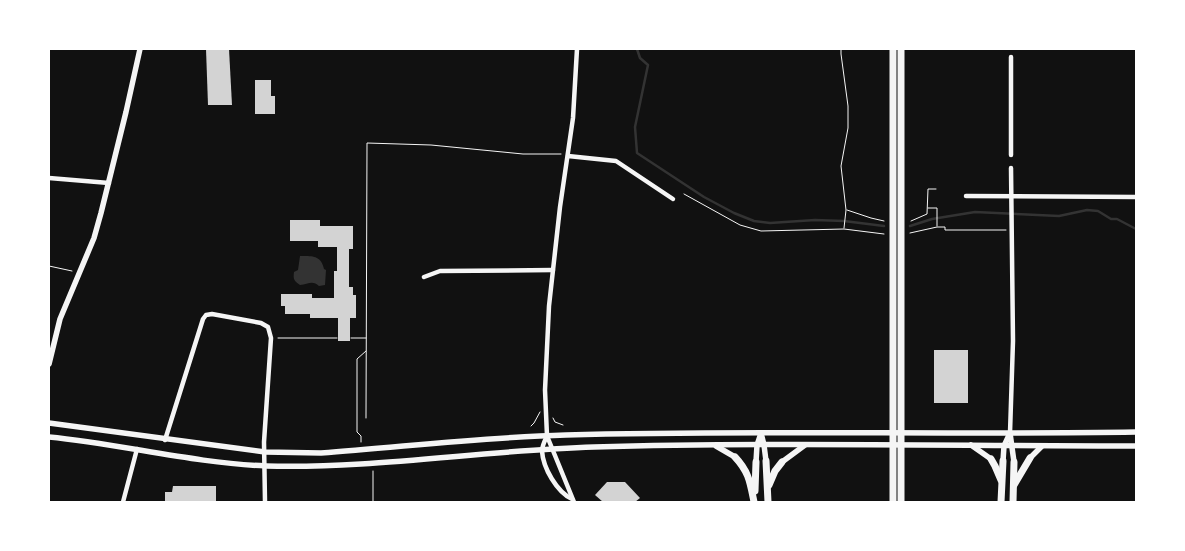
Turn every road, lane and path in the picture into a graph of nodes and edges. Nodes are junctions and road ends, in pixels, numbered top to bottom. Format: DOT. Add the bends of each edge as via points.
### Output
graph roads {
  1 [pos="140,49"];
  2 [pos="577,49"];
  3 [pos="842,49"];
  4 [pos="894,49"];
  5 [pos="901,49"];
  6 [pos="1011,57"];
  7 [pos="563,148"];
  8 [pos="1011,155"];
  9 [pos="568,156"];
  10 [pos="1011,168"];
  11 [pos="49,178"];
  12 [pos="109,183"];
  13 [pos="936,189"];
  14 [pos="684,194"];
  15 [pos="966,196"];
  16 [pos="1012,197"];
  17 [pos="1136,197"];
  18 [pos="673,199"];
  19 [pos="928,208"];
  20 [pos="846,210"];
  21 [pos="884,221"];
  22 [pos="911,221"];
  23 [pos="937,225"];
  24 [pos="844,229"];
  25 [pos="1012,230"];
  26 [pos="910,233"];
  27 [pos="884,234"];
  28 [pos="49,266"];
  29 [pos="553,270"];
  30 [pos="72,271"];
  31 [pos="424,277"];
  32 [pos="271,338"];
  33 [pos="337,338"];
  34 [pos="351,338"];
  35 [pos="367,338"];
  36 [pos="367,351"];
  37 [pos="49,364"];
  38 [pos="897,399"];
  39 [pos="545,402"];
  40 [pos="366,418"];
  41 [pos="554,422"];
  42 [pos="49,423"];
  43 [pos="563,425"];
  44 [pos="531,426"];
  45 [pos="1136,432"];
  46 [pos="761,433"];
  47 [pos="1010,433"];
  48 [pos="547,436"];
  49 [pos="49,437"];
  50 [pos="165,440"];
  51 [pos="361,442"];
  52 [pos="714,445"];
  53 [pos="757,445"];
  54 [pos="764,445"];
  55 [pos="971,445"];
  56 [pos="805,446"];
  57 [pos="1004,446"];
  58 [pos="1012,446"];
  59 [pos="1042,446"];
  60 [pos="1136,446"];
  61 [pos="554,448"];
  62 [pos="137,449"];
  63 [pos="542,449"];
  64 [pos="265,452"];
  65 [pos="735,457"];
  66 [pos="1030,458"];
  67 [pos="990,459"];
  68 [pos="766,461"];
  69 [pos="1003,461"];
  70 [pos="373,462"];
  71 [pos="756,462"];
  72 [pos="782,462"];
  73 [pos="1014,462"];
  74 [pos="265,466"];
  75 [pos="1002,483"];
  76 [pos="1014,485"];
  77 [pos="767,488"];
  78 [pos="897,492"];
  79 [pos="573,501"];
  80 [pos="122,502"];
  81 [pos="265,502"];
  82 [pos="373,502"];
  83 [pos="754,502"];
  84 [pos="768,502"];
  85 [pos="888,502"];
  86 [pos="893,502"];
  87 [pos="902,502"];
  88 [pos="1001,502"];
  89 [pos="1013,502"];
  1 -- 12 [label="main road"];
  2 -- 9 [label="street"];
  3 -- 20 [label="path" via="848,106 848,128 841,166"];
  4 -- 38 [label="highway"];
  5 -- 38 [label="highway"];
  6 -- 8 [label="street"];
  7 -- 35 [label="path" via="561,155 367,143"];
  9 -- 18 [label="street" via="616,161"];
  9 -- 29 [label="street"];
  10 -- 16 [label="street"];
  11 -- 12 [label="street"];
  12 -- 37 [label="main road" via="94,238 60,319"];
  13 -- 19 [label="path" via="928,189"];
  14 -- 24 [label="path" via="740,225 761,231"];
  15 -- 16 [label="street"];
  16 -- 17 [label="street"];
  16 -- 25 [label="street"];
  19 -- 22 [label="path" via="927,214"];
  19 -- 23 [label="path" via="937,208"];
  20 -- 21 [label="path"];
  20 -- 24 [label="path"];
  23 -- 25 [label="path" via="946,230"];
  23 -- 26 [label="path"];
  24 -- 27 [label="path"];
  25 -- 47 [label="street"];
  28 -- 30 [label="path"];
  29 -- 31 [label="street" via="440,271"];
  29 -- 39 [label="street"];
  32 -- 33 [label="path"];
  32 -- 50 [label="street" via="268,327 261,323 206,315"];
  32 -- 64 [label="street"];
  34 -- 35 [label="path"];
  35 -- 36 [label="path"];
  36 -- 40 [label="path"];
  36 -- 51 [label="path" via="357,359 357,432"];
  38 -- 78 [label="highway"];
  39 -- 44 [label="path"];
  39 -- 48 [label="street"];
  41 -- 43 [label="path"];
  42 -- 50 [label="main road"];
  45 -- 47 [label="main road"];
  46 -- 47 [label="main road"];
  46 -- 48 [label="main road"];
  46 -- 53 [label="main road"];
  46 -- 54 [label="main road"];
  47 -- 57 [label="main road"];
  47 -- 58 [label="main road"];
  48 -- 61 [label="street"];
  48 -- 63 [label="street"];
  48 -- 64 [label="main road" via="321,453"];
  49 -- 62 [label="main road"];
  50 -- 64 [label="main road"];
  52 -- 53 [label="main road"];
  52 -- 61 [label="main road"];
  52 -- 65 [label="main road"];
  53 -- 54 [label="main road"];
  53 -- 71 [label="main road"];
  54 -- 56 [label="main road"];
  54 -- 68 [label="main road"];
  55 -- 56 [label="main road"];
  55 -- 57 [label="main road"];
  55 -- 67 [label="main road"];
  56 -- 72 [label="main road"];
  57 -- 58 [label="main road"];
  57 -- 69 [label="main road"];
  58 -- 59 [label="main road"];
  58 -- 73 [label="main road"];
  59 -- 60 [label="main road"];
  59 -- 66 [label="main road"];
  61 -- 63 [label="main road"];
  61 -- 79 [label="street"];
  62 -- 74 [label="main road"];
  62 -- 80 [label="street"];
  63 -- 70 [label="main road"];
  63 -- 79 [label="street" via="556,485"];
  64 -- 74 [label="street"];
  65 -- 83 [label="highway" via="749,477"];
  66 -- 76 [label="highway"];
  67 -- 75 [label="highway"];
  68 -- 77 [label="highway"];
  69 -- 75 [label="highway"];
  70 -- 74 [label="main road"];
  70 -- 82 [label="path"];
  71 -- 83 [label="highway"];
  72 -- 77 [label="highway"];
  73 -- 76 [label="highway"];
  74 -- 81 [label="street"];
  75 -- 88 [label="highway"];
  76 -- 89 [label="highway"];
  77 -- 84 [label="highway"];
  78 -- 85 [label="highway"];
  78 -- 86 [label="highway"];
  78 -- 87 [label="highway"];
}
